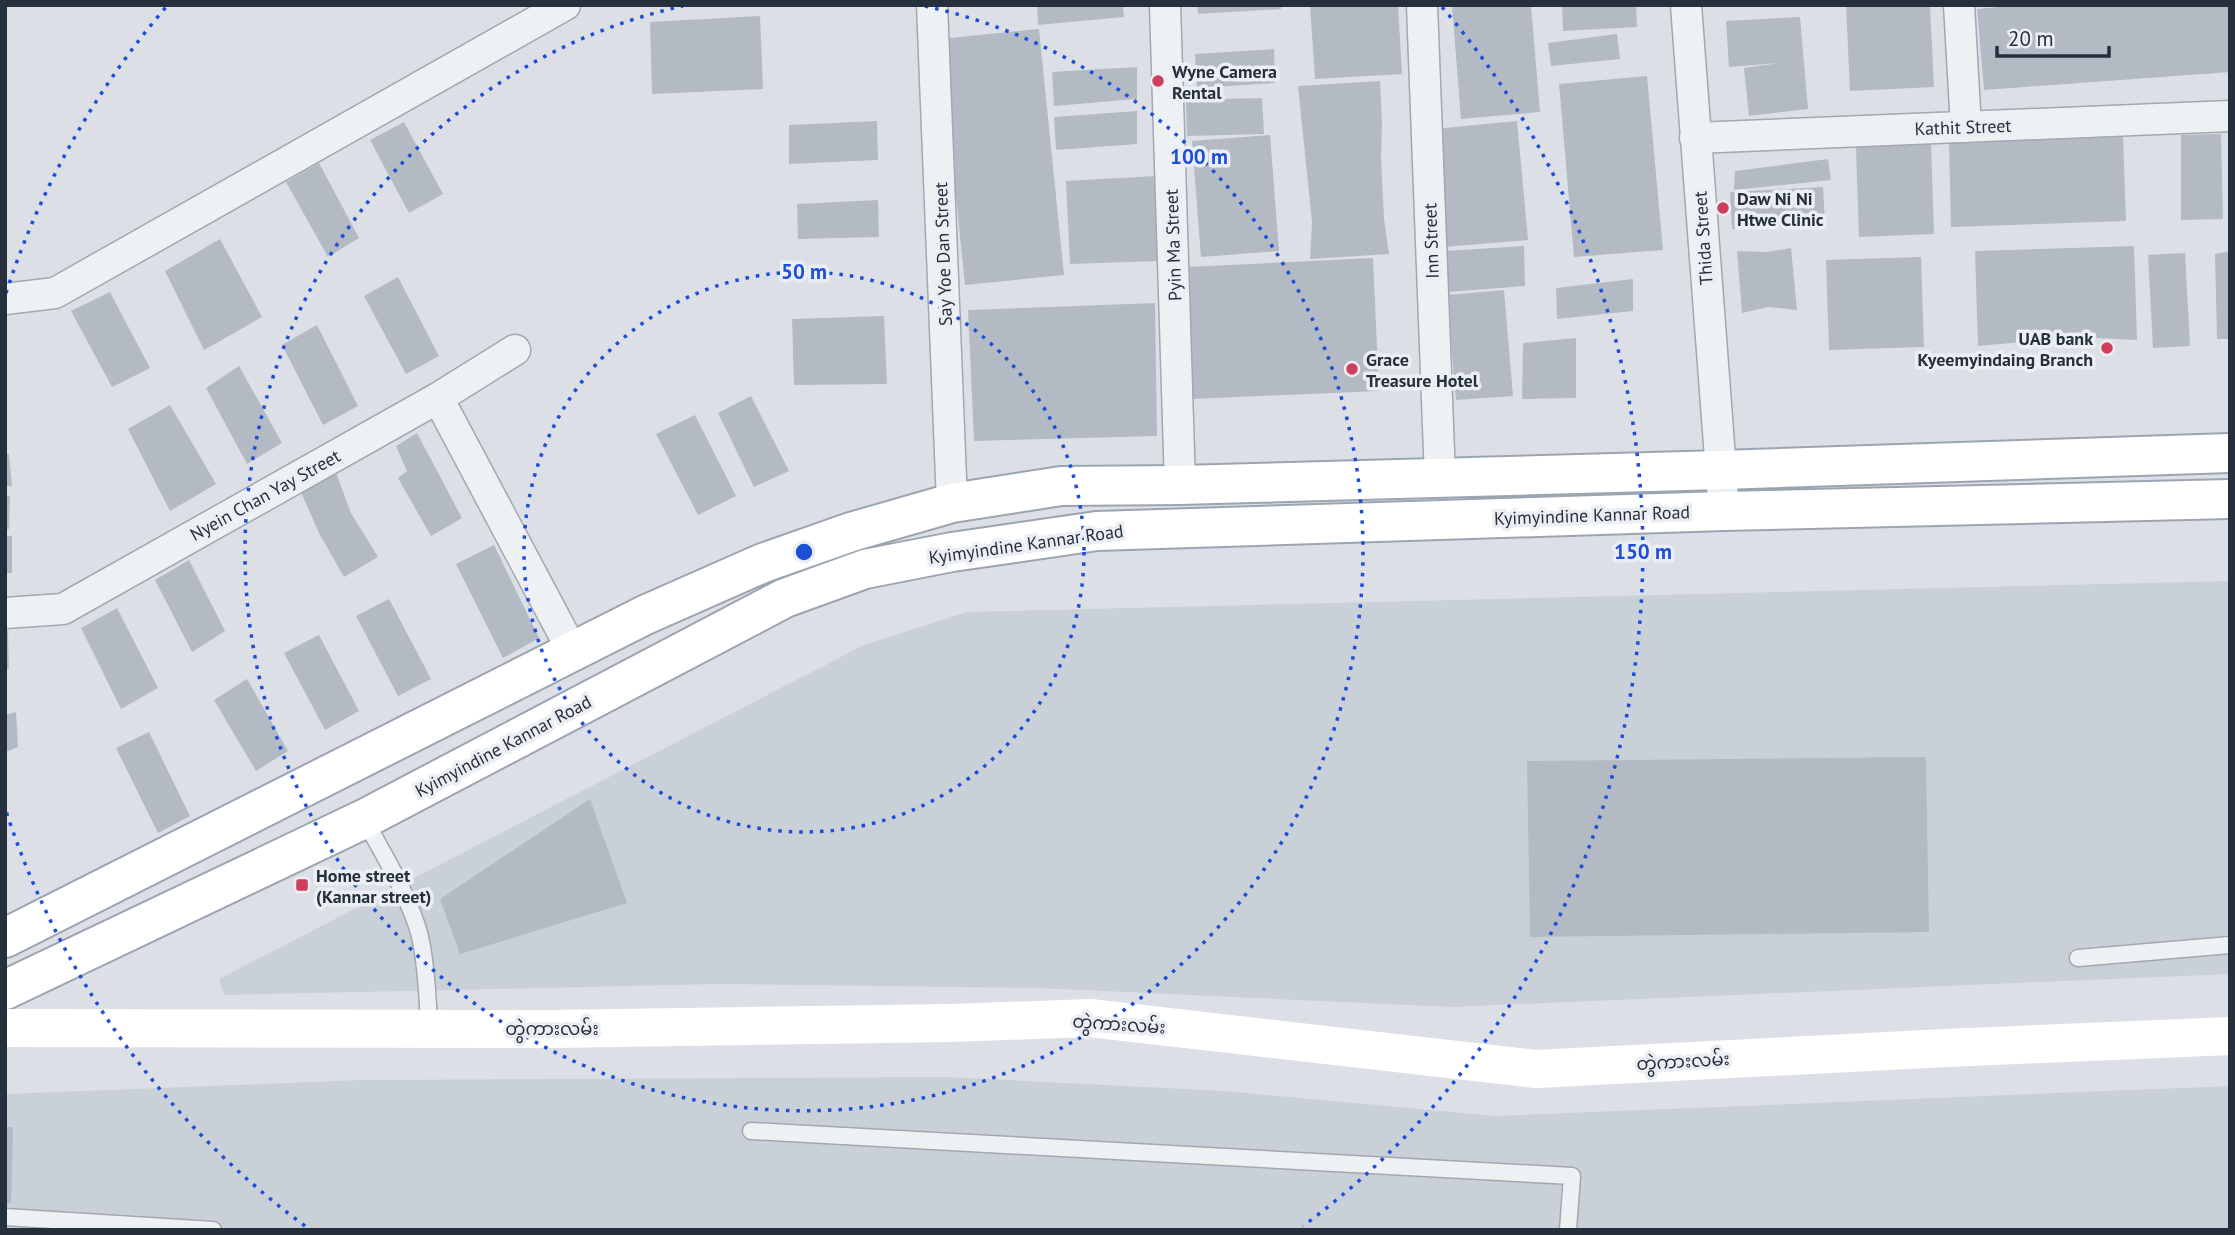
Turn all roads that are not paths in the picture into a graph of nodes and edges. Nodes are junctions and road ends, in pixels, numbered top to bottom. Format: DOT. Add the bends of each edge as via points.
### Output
graph roads {
  1 [pos="565,5"];
  2 [pos="1165,5"];
  3 [pos="1422,5"];
  4 [pos="1686,5"];
  5 [pos="1959,5"];
  6 [pos="936,6"];
  7 [pos="2230,116"];
  8 [pos="1966,127"];
  9 [pos="1695,138"];
  10 [pos="5,299"];
  11 [pos="515,350"];
  12 [pos="438,398"];
  13 [pos="2230,453"];
  14 [pos="1975,463"];
  15 [pos="1721,470"];
  16 [pos="1532,475"];
  17 [pos="1440,478"];
  18 [pos="1180,485"];
  19 [pos="2230,499"];
  20 [pos="952,503"];
  21 [pos="1977,504"];
  22 [pos="1724,511"];
  23 [pos="1534,517"];
  24 [pos="5,613"];
  25 [pos="573,652"];
  26 [pos="364,819"];
  27 [pos="5,938"];
  28 [pos="2230,945"];
  29 [pos="2078,958"];
  30 [pos="5,990"];
  31 [pos="5,1028"];
  32 [pos="429,1028"];
  33 [pos="2230,1036"];
  34 [pos="751,1131"];
  35 [pos="5,1217"];
  36 [pos="213,1230"];
  37 [pos="1568,1230"];
  1 -- 10 [label="street" via="55,293"];
  2 -- 18 [label="street, Pyin Ma Street"];
  3 -- 17 [label="street, Inn Street"];
  4 -- 9 [label="street, Thida Street"];
  5 -- 8 [label="street"];
  6 -- 20 [label="street, Say Yoe Dan Street"];
  7 -- 8 [label="street, Kathit Street"];
  8 -- 9 [label="street, Kathit Street"];
  9 -- 15 [label="street, Thida Street"];
  11 -- 12 [label="street, Nyein Chan Yay Street"];
  12 -- 24 [label="street, Nyein Chan Yay Street" via="63,609"];
  12 -- 25 [label="street"];
  13 -- 14 [label="main road"];
  14 -- 15 [label="main road"];
  14 -- 21 [label="main road"];
  15 -- 16 [label="main road"];
  15 -- 22 [label="street, Thida Street"];
  16 -- 17 [label="main road"];
  16 -- 23 [label="main road"];
  17 -- 18 [label="main road"];
  18 -- 20 [label="main road" via="1062,486"];
  19 -- 21 [label="main road, Kyimyindine Kannar Road"];
  20 -- 25 [label="main road" via="763,563"];
  21 -- 22 [label="main road, Kyimyindine Kannar Road"];
  22 -- 23 [label="main road, Kyimyindine Kannar Road"];
  23 -- 26 [label="main road, Kyimyindine Kannar Road" via="1097,531 865,569 785,598"];
  25 -- 27 [label="main road"];
  26 -- 30 [label="main road, Kyimyindine Kannar Road"];
  26 -- 32 [label="lane" via="418,928"];
  28 -- 29 [label="lane"];
  31 -- 32 [label="main road, တွဲကားလမ်း"];
  32 -- 33 [label="main road, တွဲကားလမ်း" via="1090,1018 1536,1069"];
  34 -- 37 [label="lane" via="1572,1177"];
  35 -- 36 [label="lane"];
}
